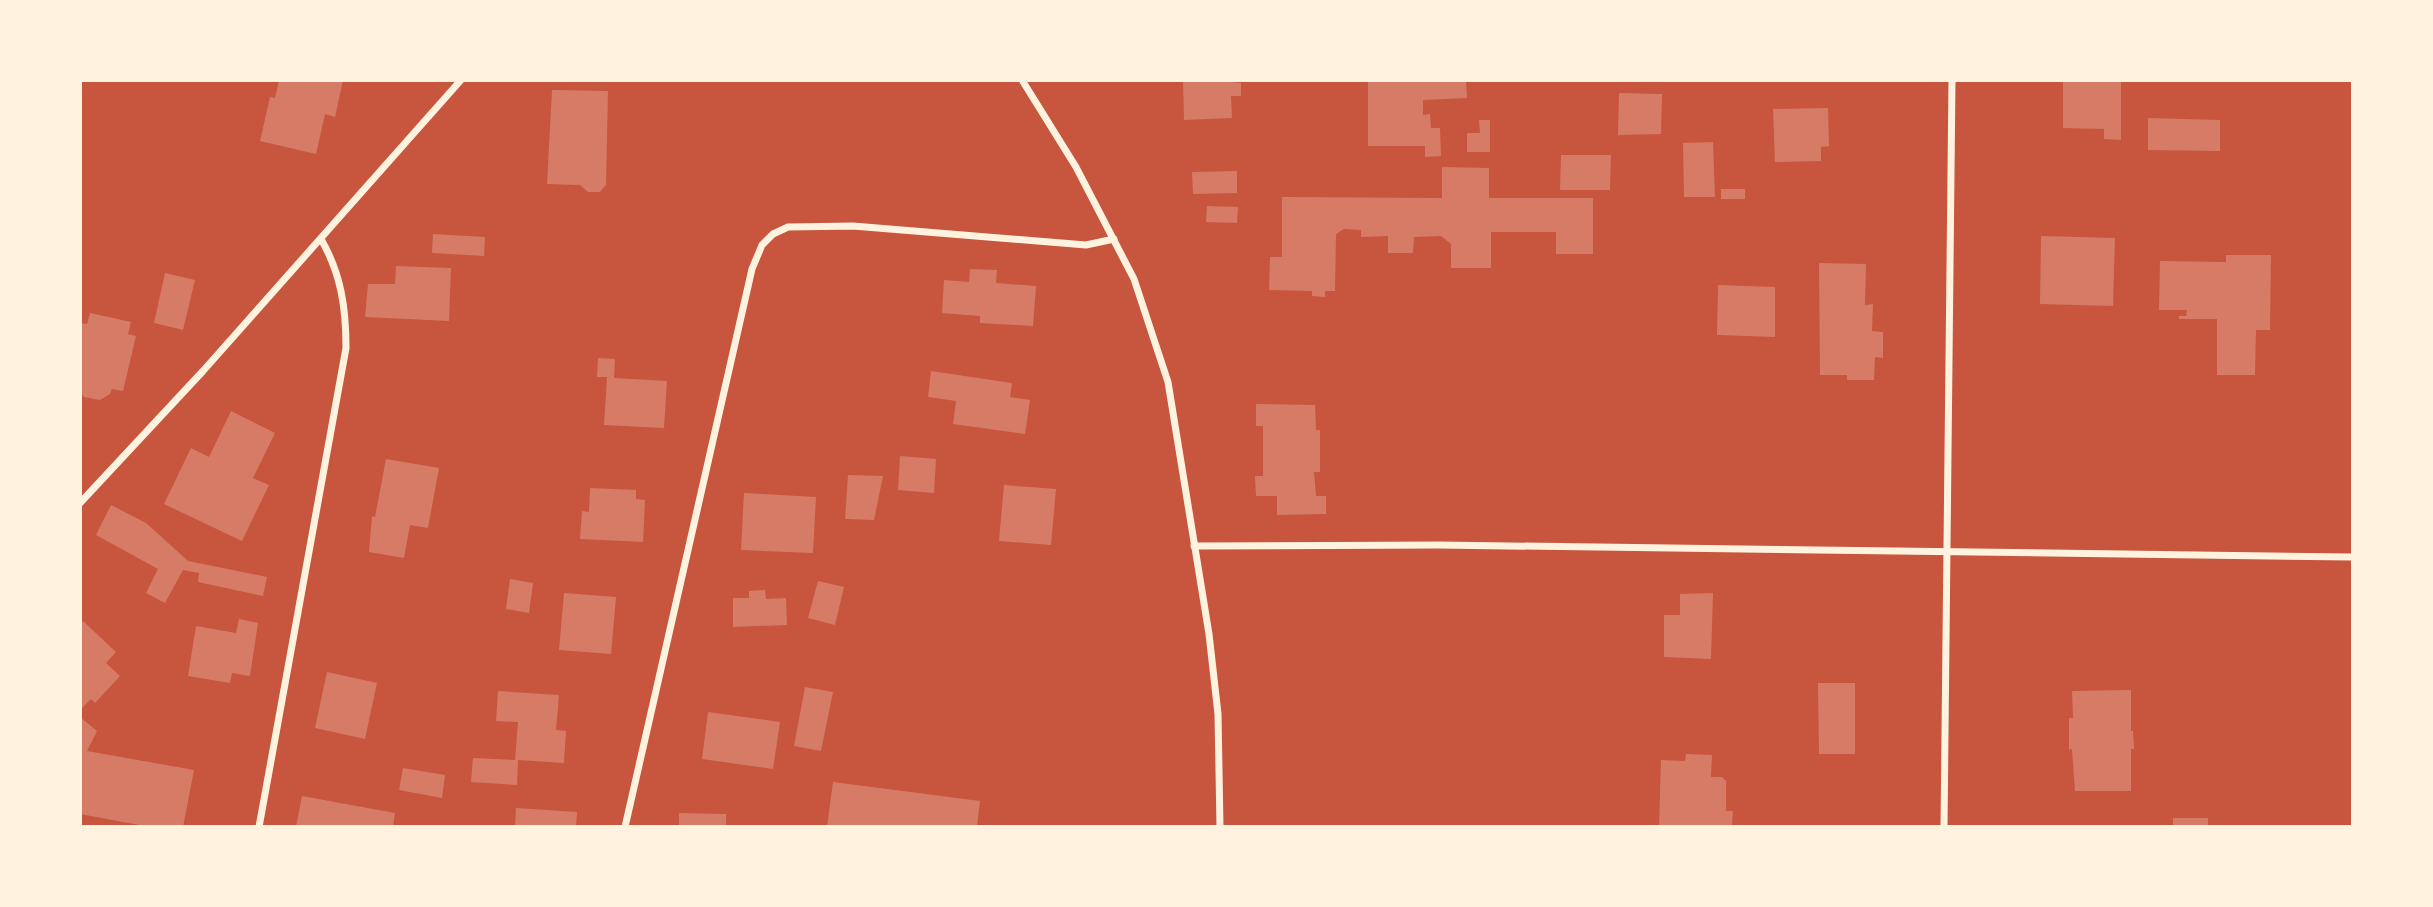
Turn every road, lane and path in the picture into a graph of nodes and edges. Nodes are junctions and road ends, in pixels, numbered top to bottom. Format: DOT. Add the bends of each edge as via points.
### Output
graph roads {
  1 [pos="461,80"];
  2 [pos="1022,80"];
  3 [pos="1952,80"];
  4 [pos="321,239"];
  5 [pos="1114,239"];
  6 [pos="80,503"];
  7 [pos="1194,546"];
  8 [pos="1945,553"];
  9 [pos="2353,558"];
  10 [pos="259,827"];
  11 [pos="625,827"];
  12 [pos="1220,827"];
  13 [pos="1944,827"];
  1 -- 4 [label="street"];
  2 -- 5 [label="street"];
  3 -- 8 [label="street"];
  4 -- 6 [label="street"];
  4 -- 10 [label="street" via="340,280 346,348"];
  5 -- 7 [label="street" via="1139,290 1168,382"];
  5 -- 11 [label="street" via="1086,245 853,226 788,227 762,245 752,269"];
  7 -- 8 [label="street"];
  7 -- 12 [label="street" via="1218,713"];
  8 -- 9 [label="street"];
  8 -- 13 [label="street"];
}
